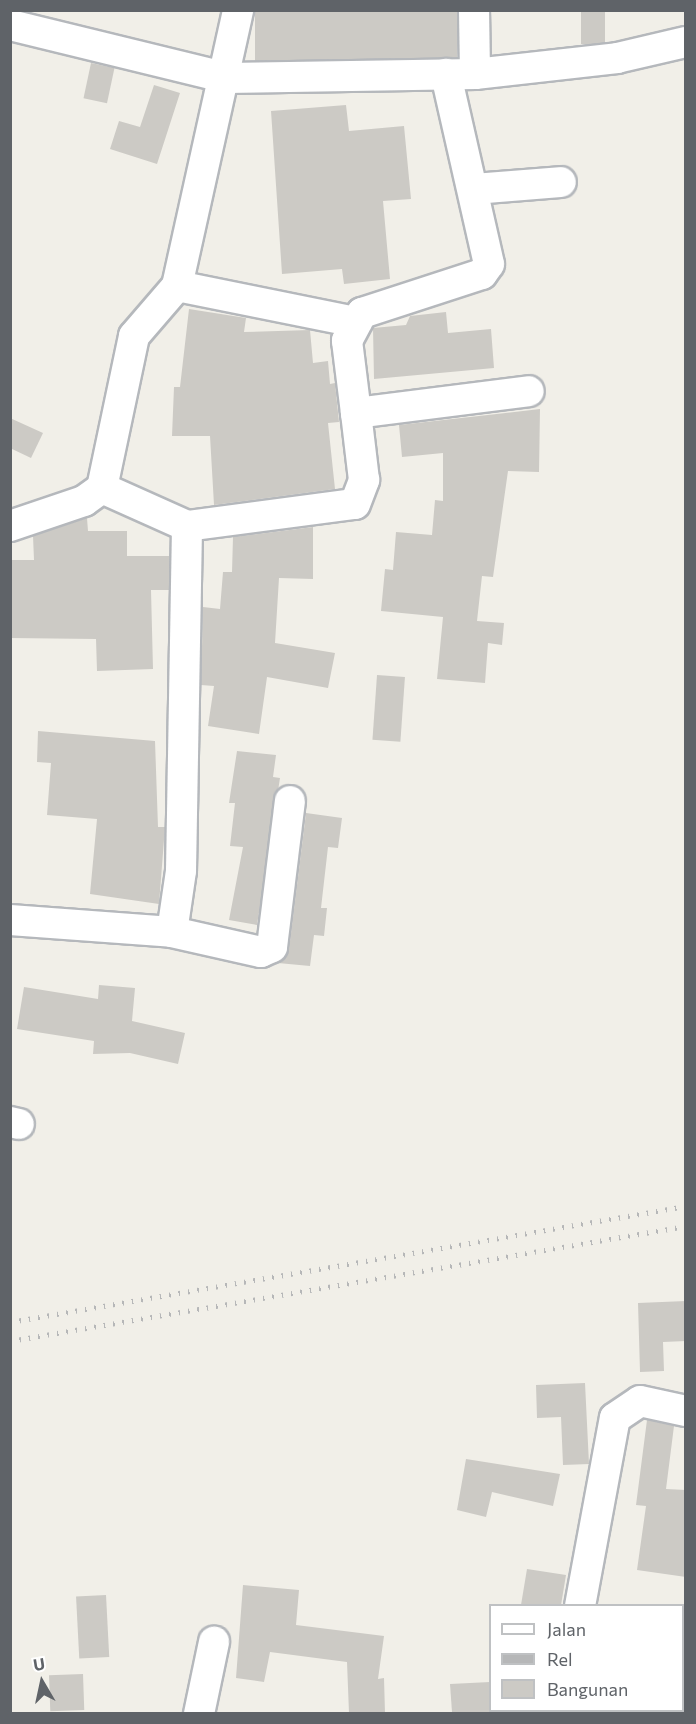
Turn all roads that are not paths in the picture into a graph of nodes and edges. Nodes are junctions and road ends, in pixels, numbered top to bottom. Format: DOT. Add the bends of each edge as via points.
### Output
graph roads {
  1 [pos="238,10"];
  2 [pos="474,10"];
  3 [pos="10,25"];
  4 [pos="686,42"];
  5 [pos="460,74"];
  6 [pos="227,78"];
  7 [pos="561,182"];
  8 [pos="473,189"];
  9 [pos="177,286"];
  10 [pos="356,321"];
  11 [pos="529,391"];
  12 [pos="356,412"];
  13 [pos="102,488"];
  14 [pos="10,526"];
  15 [pos="187,526"];
  16 [pos="290,801"];
  17 [pos="10,920"];
  18 [pos="172,932"];
  19 [pos="686,1411"];
  20 [pos="586,1604"];
  21 [pos="214,1642"];
  22 [pos="199,1713"];
  1 -- 6 [label="street"];
  2 -- 5 [label="street"];
  3 -- 6 [label="street"];
  4 -- 5 [label="street" via="617,58"];
  5 -- 6 [label="street"];
  5 -- 8 [label="street"];
  6 -- 9 [label="street"];
  7 -- 8 [label="street"];
  8 -- 10 [label="street" via="489,264 482,274 374,306"];
  9 -- 10 [label="street"];
  9 -- 13 [label="street" via="134,336"];
  10 -- 12 [label="street" via="347,341"];
  11 -- 12 [label="street"];
  12 -- 15 [label="street" via="364,480 355,504"];
  13 -- 14 [label="street" via="84,501"];
  13 -- 15 [label="street"];
  15 -- 18 [label="street" via="181,871"];
  16 -- 18 [label="street" via="272,947 261,952"];
  17 -- 18 [label="street"];
  19 -- 20 [label="street" via="640,1401 615,1418"];
  21 -- 22 [label="street"];
}
